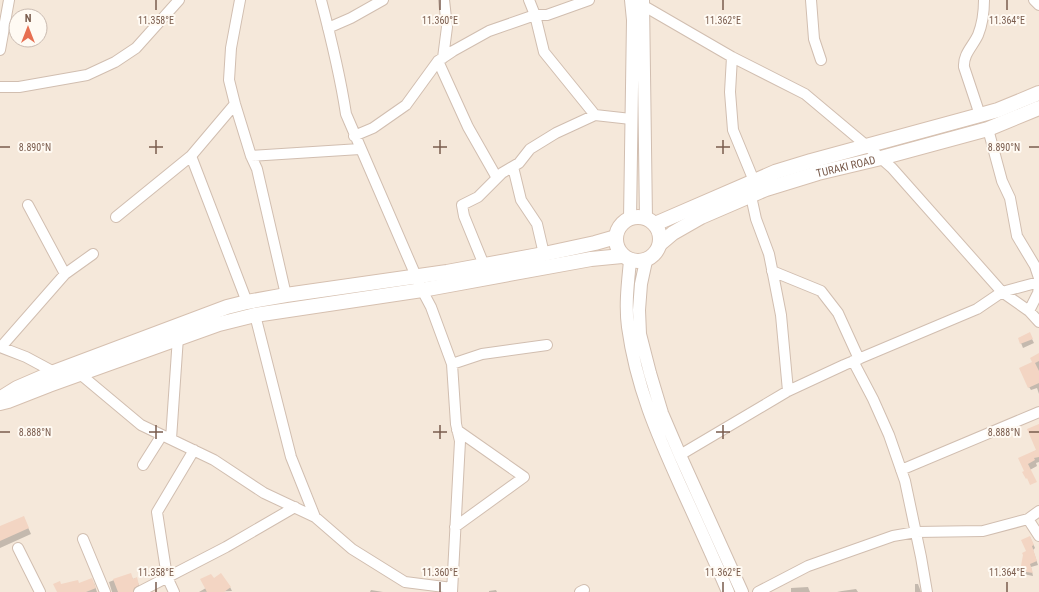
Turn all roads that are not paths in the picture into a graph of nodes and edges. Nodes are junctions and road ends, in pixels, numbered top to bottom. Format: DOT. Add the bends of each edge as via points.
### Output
graph roads {
  1 [pos="9,0"];
  2 [pos="179,0"];
  3 [pos="240,0"];
  4 [pos="321,0"];
  5 [pos="383,0"];
  6 [pos="444,0"];
  7 [pos="529,0"];
  8 [pos="589,0"];
  9 [pos="632,0"];
  10 [pos="810,0"];
  11 [pos="984,0"];
  12 [pos="1034,0"];
  13 [pos="643,3"];
  14 [pos="1039,5"];
  15 [pos="535,15"];
  16 [pos="328,28"];
  17 [pos="0,50"];
  18 [pos="732,56"];
  19 [pos="441,60"];
  20 [pos="821,60"];
  21 [pos="0,87"];
  22 [pos="1039,93"];
  23 [pos="235,104"];
  24 [pos="1039,108"];
  25 [pos="595,115"];
  26 [pos="980,115"];
  27 [pos="631,119"];
  28 [pos="988,129"];
  29 [pos="354,136"];
  30 [pos="867,146"];
  31 [pos="360,149"];
  32 [pos="191,156"];
  33 [pos="251,156"];
  34 [pos="881,158"];
  35 [pos="513,166"];
  36 [pos="497,178"];
  37 [pos="754,181"];
  38 [pos="751,196"];
  39 [pos="28,205"];
  40 [pos="116,217"];
  41 [pos="630,218"];
  42 [pos="650,221"];
  43 [pos="616,237"];
  44 [pos="660,244"];
  45 [pos="93,254"];
  46 [pos="544,254"];
  47 [pos="626,258"];
  48 [pos="646,260"];
  49 [pos="484,265"];
  50 [pos="772,271"];
  51 [pos="65,274"];
  52 [pos="417,276"];
  53 [pos="1039,278"];
  54 [pos="1039,282"];
  55 [pos="1039,287"];
  56 [pos="422,290"];
  57 [pos="1002,292"];
  58 [pos="286,296"];
  59 [pos="247,302"];
  60 [pos="1029,311"];
  61 [pos="255,314"];
  62 [pos="1039,322"];
  63 [pos="178,338"];
  64 [pos="547,345"];
  65 [pos="0,347"];
  66 [pos="856,360"];
  67 [pos="452,364"];
  68 [pos="54,372"];
  69 [pos="80,374"];
  70 [pos="788,391"];
  71 [pos="0,399"];
  72 [pos="0,403"];
  73 [pos="1039,412"];
  74 [pos="457,430"];
  75 [pos="166,437"];
  76 [pos="194,450"];
  77 [pos="680,455"];
  78 [pos="143,465"];
  79 [pos="901,470"];
  80 [pos="295,508"];
  81 [pos="1039,511"];
  82 [pos="315,517"];
  83 [pos="1028,519"];
  84 [pos="455,527"];
  85 [pos="916,532"];
  86 [pos="1039,536"];
  87 [pos="83,539"];
  88 [pos="18,548"];
  89 [pos="168,577"];
  90 [pos="452,590"];
  91 [pos="40,592"];
  92 [pos="105,592"];
  93 [pos="139,592"];
  94 [pos="174,592"];
  95 [pos="728,592"];
  96 [pos="742,592"];
  97 [pos="758,592"];
  98 [pos="927,592"];
  1 -- 17 [label="street"];
  2 -- 21 [label="street" via="136,48 116,62 87,76 19,87"];
  3 -- 23 [label="street" via="231,48 229,80"];
  4 -- 16 [label="street"];
  5 -- 16 [label="street"];
  6 -- 19 [label="street" via="447,27"];
  7 -- 15 [label="street"];
  8 -- 15 [label="street" via="546,15"];
  9 -- 27 [label="street"];
  10 -- 20 [label="street" via="814,39"];
  11 -- 26 [label="street" via="977,35 964,61"];
  12 -- 14 [label="street"];
  13 -- 18 [label="street"];
  13 -- 42 [label="street"];
  15 -- 19 [label="street" via="489,31"];
  15 -- 25 [label="street" via="544,52"];
  16 -- 29 [label="street" via="342,85 346,114"];
  18 -- 30 [label="street" via="805,94"];
  18 -- 37 [label="street" via="730,92 733,130"];
  19 -- 29 [label="street" via="406,105 373,128"];
  19 -- 36 [label="street" via="468,127"];
  22 -- 26 [label="main road"];
  23 -- 32 [label="street"];
  23 -- 33 [label="street"];
  24 -- 28 [label="main road, TURAKI ROAD"];
  25 -- 27 [label="street"];
  25 -- 35 [label="street" via="556,133 530,149 519,163"];
  26 -- 30 [label="main road"];
  27 -- 41 [label="street"];
  28 -- 34 [label="main road, TURAKI ROAD"];
  28 -- 53 [label="street" via="1002,181 1010,198 1016,236 1035,266"];
  29 -- 31 [label="street"];
  30 -- 34 [label="street"];
  30 -- 37 [label="main road" via="804,163"];
  31 -- 33 [label="street"];
  31 -- 52 [label="street"];
  32 -- 40 [label="street"];
  32 -- 59 [label="street"];
  33 -- 58 [label="street" via="257,169"];
  34 -- 38 [label="main road, TURAKI ROAD" via="818,173"];
  34 -- 57 [label="street"];
  35 -- 36 [label="street"];
  35 -- 46 [label="street" via="521,200 537,224"];
  36 -- 49 [label="street" via="478,197 462,205"];
  37 -- 42 [label="main road"];
  38 -- 44 [label="main road, TURAKI ROAD" via="701,217 673,233"];
  38 -- 50 [label="street"];
  39 -- 51 [label="street"];
  41 -- 42 [label="main road" via="638,217"];
  41 -- 43 [label="main road" via="620,226"];
  42 -- 44 [label="main road" via="660,234"];
  43 -- 46 [label="main road"];
  43 -- 47 [label="main road" via="617,247"];
  44 -- 48 [label="main road" via="655,254"];
  45 -- 51 [label="street"];
  46 -- 49 [label="main road"];
  47 -- 48 [label="main road"];
  47 -- 56 [label="main road" via="591,259"];
  47 -- 95 [label="street" via="628,325 641,390 654,427"];
  48 -- 77 [label="street" via="641,284 640,334 662,413"];
  49 -- 52 [label="main road"];
  50 -- 66 [label="street" via="821,291 838,313"];
  50 -- 70 [label="street" via="781,315"];
  51 -- 65 [label="street"];
  52 -- 56 [label="street"];
  52 -- 58 [label="main road"];
  54 -- 57 [label="street"];
  55 -- 60 [label="street"];
  56 -- 61 [label="main road"];
  56 -- 67 [label="street"];
  57 -- 60 [label="street"];
  57 -- 66 [label="street" via="977,309"];
  58 -- 59 [label="main road"];
  59 -- 68 [label="main road" via="208,313"];
  60 -- 62 [label="street"];
  61 -- 63 [label="main road"];
  61 -- 82 [label="street" via="291,457"];
  63 -- 69 [label="main road"];
  63 -- 75 [label="street"];
  64 -- 67 [label="street" via="482,354"];
  65 -- 68 [label="street"];
  66 -- 70 [label="street"];
  66 -- 79 [label="street" via="889,435"];
  67 -- 74 [label="street"];
  68 -- 71 [label="main road" via="17,388"];
  69 -- 72 [label="main road"];
  69 -- 75 [label="street" via="141,425"];
  70 -- 77 [label="street"];
  73 -- 79 [label="street"];
  74 -- 84 [label="street" via="460,454"];
  74 -- 84 [label="street" via="524,477"];
  75 -- 76 [label="street"];
  75 -- 78 [label="street"];
  76 -- 80 [label="street" via="264,493"];
  76 -- 89 [label="street" via="157,512"];
  77 -- 96 [label="street"];
  79 -- 85 [label="street"];
  80 -- 82 [label="street"];
  80 -- 89 [label="street"];
  81 -- 83 [label="street"];
  82 -- 90 [label="street" via="352,549 405,582"];
  83 -- 85 [label="street" via="983,530"];
  83 -- 86 [label="street"];
  84 -- 90 [label="street"];
  85 -- 97 [label="street" via="893,536 808,566"];
  85 -- 98 [label="street"];
  87 -- 92 [label="street"];
  88 -- 91 [label="street"];
  89 -- 93 [label="street"];
  89 -- 94 [label="street"];
}
